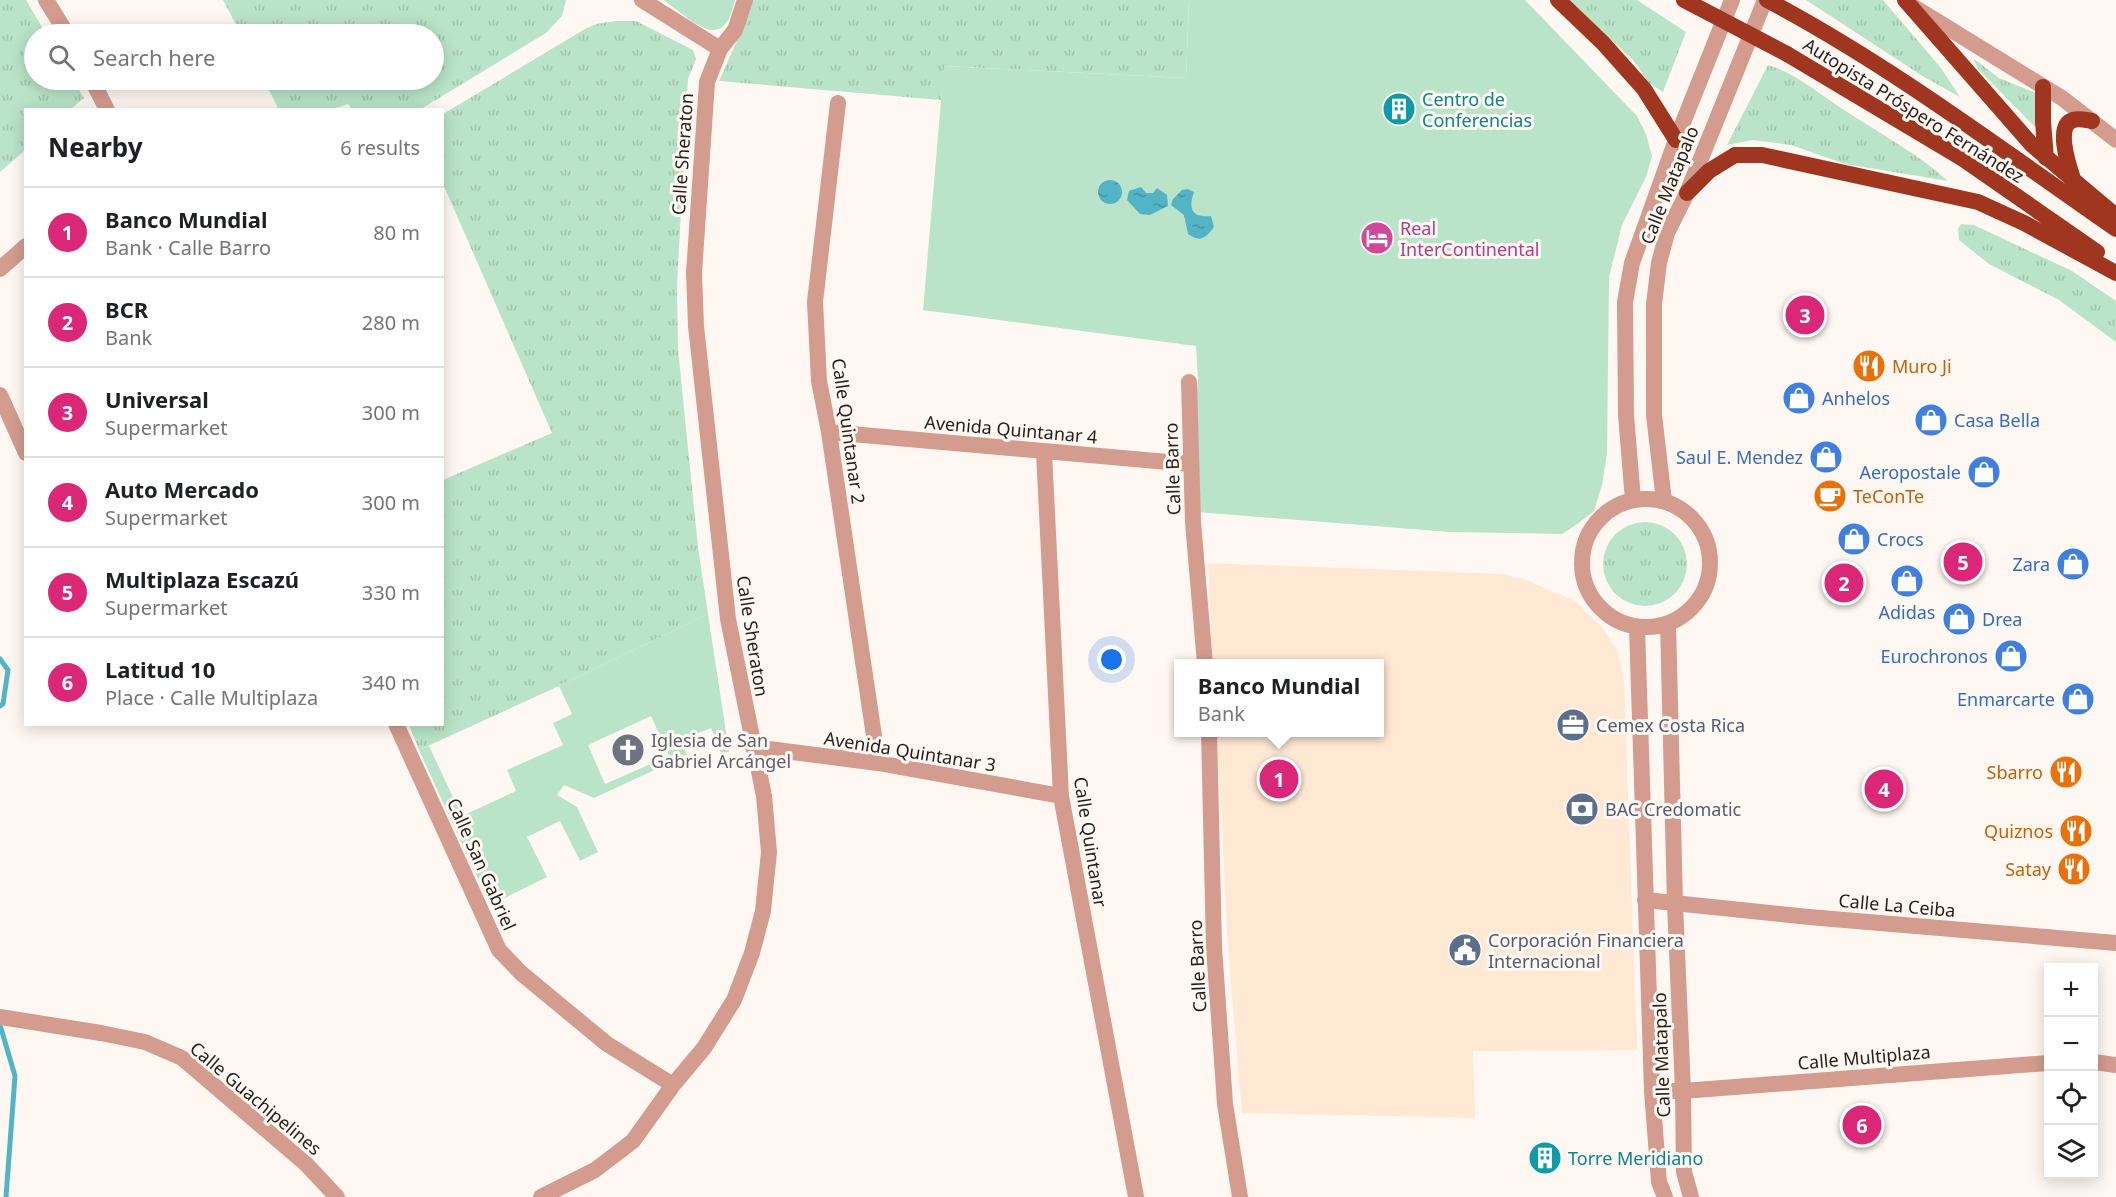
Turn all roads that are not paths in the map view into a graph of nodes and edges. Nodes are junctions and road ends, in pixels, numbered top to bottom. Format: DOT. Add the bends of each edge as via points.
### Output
graph roads {
  1 [pos="46,0"];
  2 [pos="642,0"];
  3 [pos="745,0"];
  4 [pos="1558,0"];
  5 [pos="1684,0"];
  6 [pos="1732,0"];
  7 [pos="1766,0"];
  8 [pos="1906,2"];
  9 [pos="61,24"];
  10 [pos="720,49"];
  11 [pos="2043,87"];
  12 [pos="97,90"];
  13 [pos="838,103"];
  14 [pos="106,108"];
  15 [pos="2092,121"];
  16 [pos="1676,140"];
  17 [pos="2116,140"];
  18 [pos="2046,158"];
  19 [pos="2074,182"];
  20 [pos="1687,193"];
  21 [pos="2116,216"];
  22 [pos="2116,229"];
  23 [pos="24,248"];
  24 [pos="2116,266"];
  25 [pos="0,269"];
  26 [pos="2116,273"];
  27 [pos="1189,381"];
  28 [pos="0,395"];
  29 [pos="829,432"];
  30 [pos="24,449"];
  31 [pos="1044,452"];
  32 [pos="1190,464"];
  33 [pos="1633,500"];
  34 [pos="1664,501"];
  35 [pos="1668,623"];
  36 [pos="1637,627"];
  37 [pos="1205,659"];
  38 [pos="397,726"];
  39 [pos="1209,737"];
  40 [pos="753,747"];
  41 [pos="878,763"];
  42 [pos="1061,796"];
  43 [pos="1645,900"];
  44 [pos="1675,904"];
  45 [pos="2116,943"];
  46 [pos="4,1017"];
  47 [pos="2044,1063"];
  48 [pos="2098,1063"];
  49 [pos="2116,1065"];
  50 [pos="673,1085"];
  51 [pos="1652,1091"];
  52 [pos="1683,1091"];
  53 [pos="337,1197"];
  54 [pos="541,1197"];
  55 [pos="1136,1197"];
  56 [pos="1240,1197"];
  57 [pos="1665,1197"];
  58 [pos="1690,1197"];
  1 -- 9 [label="street"];
  2 -- 10 [label="street"];
  3 -- 10 [label="street, Calle Sheraton" via="735,30"];
  4 -- 16 [label="highway" via="1644,89"];
  5 -- 24 [label="highway, Autopista Próspero Fernández, bridge" via="1787,54 1963,159"];
  6 -- 16 [label="street, Calle Matapalo"];
  7 -- 20 [label="street, Calle Matapalo"];
  7 -- 22 [label="highway, Autopista Próspero Fernández" via="1890,71"];
  8 -- 11 [label="street"];
  8 -- 18 [label="highway"];
  10 -- 40 [label="street, Calle Sheraton" via="705,98 694,273 696,326 728,618"];
  11 -- 15 [label="street"];
  11 -- 18 [label="highway"];
  12 -- 14 [label="street"];
  13 -- 29 [label="street, Calle Quintanar 2" via="815,302 819,381"];
  15 -- 17 [label="street"];
  15 -- 19 [label="highway" via="2070,121 2064,131"];
  16 -- 33 [label="street, Calle Matapalo" via="1632,263 1625,302 1626,415"];
  18 -- 19 [label="highway"];
  19 -- 21 [label="highway"];
  20 -- 26 [label="highway" via="1709,171 1735,155 1762,155 1978,202"];
  20 -- 34 [label="street, Calle Matapalo" via="1667,233 1654,304 1654,415"];
  23 -- 25 [label="street"];
  27 -- 32 [label="street, Calle Barro"];
  28 -- 30 [label="street"];
  29 -- 31 [label="street, Avenida Quintanar 4"];
  29 -- 41 [label="street, Calle Quintanar 2"];
  31 -- 32 [label="street, Avenida Quintanar 4"];
  31 -- 42 [label="street, Calle Quintanar"];
  32 -- 37 [label="street, Calle Barro"];
  33 -- 34 [label="street"];
  33 -- 36 [label="street" via="1613,507 1597,520 1586,538 1581,567 1593,600 1612,617"];
  34 -- 35 [label="street" via="1698,525 1709,548 1710,564 1700,598 1686,613"];
  35 -- 36 [label="street"];
  35 -- 44 [label="street, Calle Matapalo"];
  36 -- 43 [label="street, Calle Matapalo"];
  38 -- 50 [label="street, Calle San Gabriel" via="499,950 607,1044"];
  39 -- 56 [label="street, Calle Barro" via="1214,947 1225,1104"];
  40 -- 41 [label="street, Avenida Quintanar 3"];
  40 -- 50 [label="street, Calle Sheraton" via="764,796 769,852 764,910 734,1000 704,1048"];
  41 -- 42 [label="street, Avenida Quintanar 3"];
  42 -- 55 [label="street, Calle Quintanar"];
  43 -- 44 [label="street"];
  43 -- 51 [label="street, Calle Matapalo"];
  44 -- 45 [label="street, Calle La Ceiba"];
  44 -- 52 [label="street, Calle Matapalo"];
  46 -- 53 [label="street, Calle Guachipelines" via="145,1042 182,1058 306,1164"];
  47 -- 52 [label="street, Calle Multiplaza"];
  48 -- 49 [label="street"];
  50 -- 54 [label="street, Calle Sheraton" via="633,1141 595,1170"];
  51 -- 52 [label="street, Calle Multiplaza"];
  51 -- 57 [label="street, Calle Matapalo" via="1659,1182"];
  52 -- 58 [label="street, Calle Matapalo" via="1684,1172"];
}
